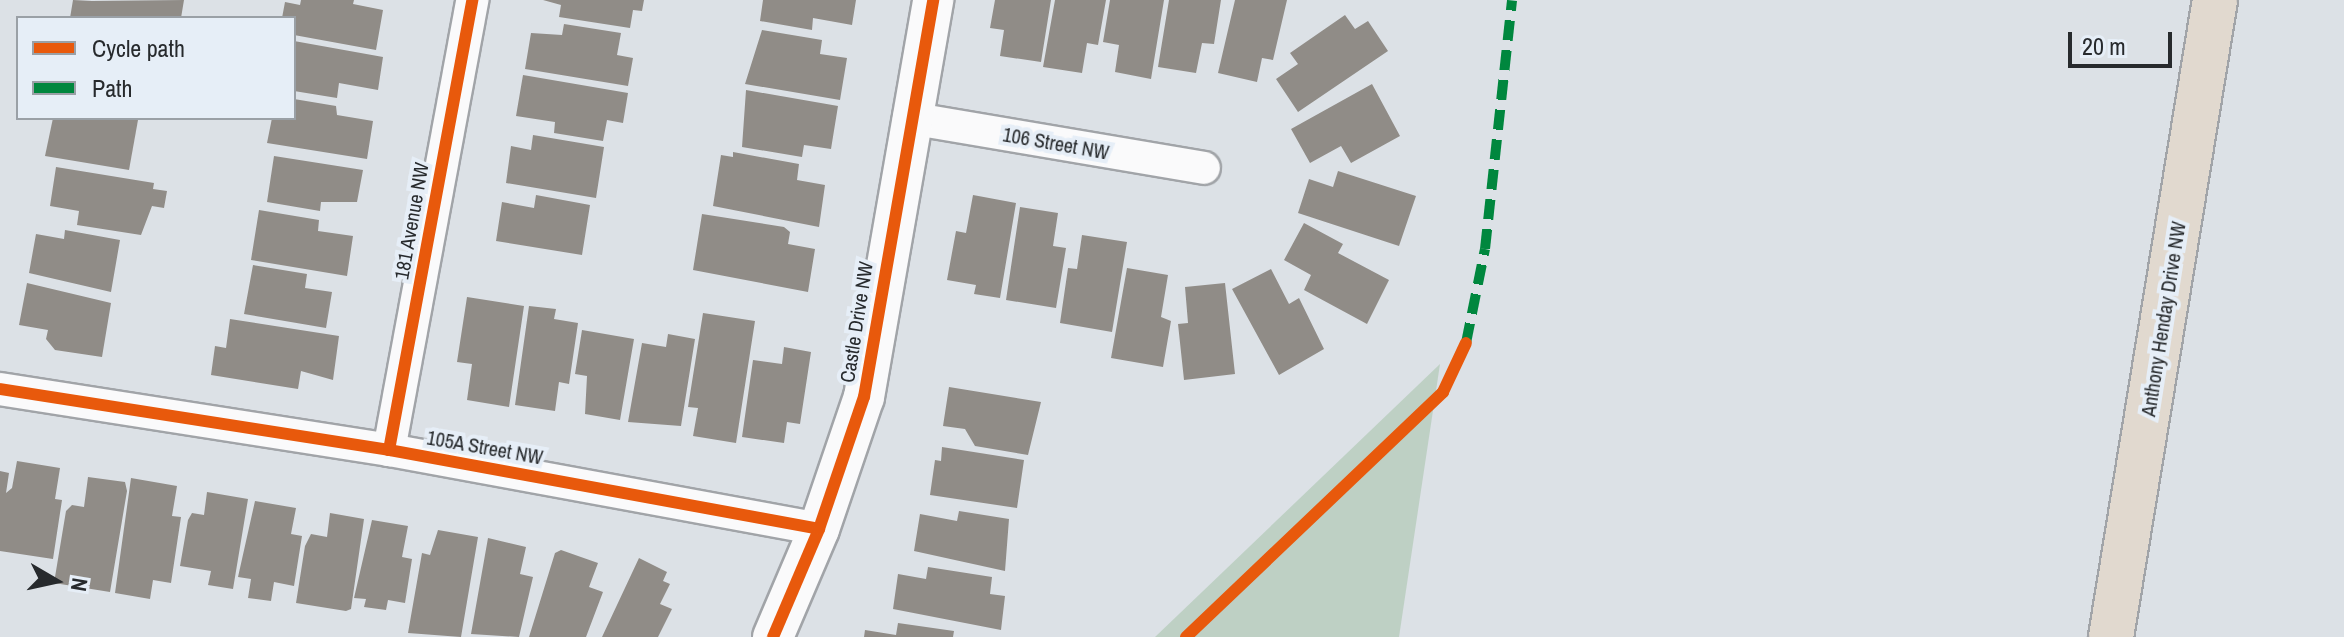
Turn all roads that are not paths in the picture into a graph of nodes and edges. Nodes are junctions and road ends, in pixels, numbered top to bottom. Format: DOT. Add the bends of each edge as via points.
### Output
graph roads {
  1 [pos="472,0"];
  2 [pos="933,0"];
  3 [pos="2215,0"];
  4 [pos="909,118"];
  5 [pos="1204,168"];
  6 [pos="0,389"];
  7 [pos="389,450"];
  8 [pos="819,529"];
  9 [pos="773,637"];
  10 [pos="2111,637"];
  1 -- 7 [label="street, 181 Avenue NW"];
  2 -- 4 [label="street, Castle Drive NW"];
  3 -- 10 [label="highway, Anthony Henday Drive NW"];
  4 -- 5 [label="street, 106 Street NW"];
  4 -- 8 [label="street, Castle Drive NW" via="864,397"];
  6 -- 7 [label="street, 105A Street NW"];
  7 -- 8 [label="street, 105A Street NW"];
  8 -- 9 [label="street, Castle Drive NW"];
}
